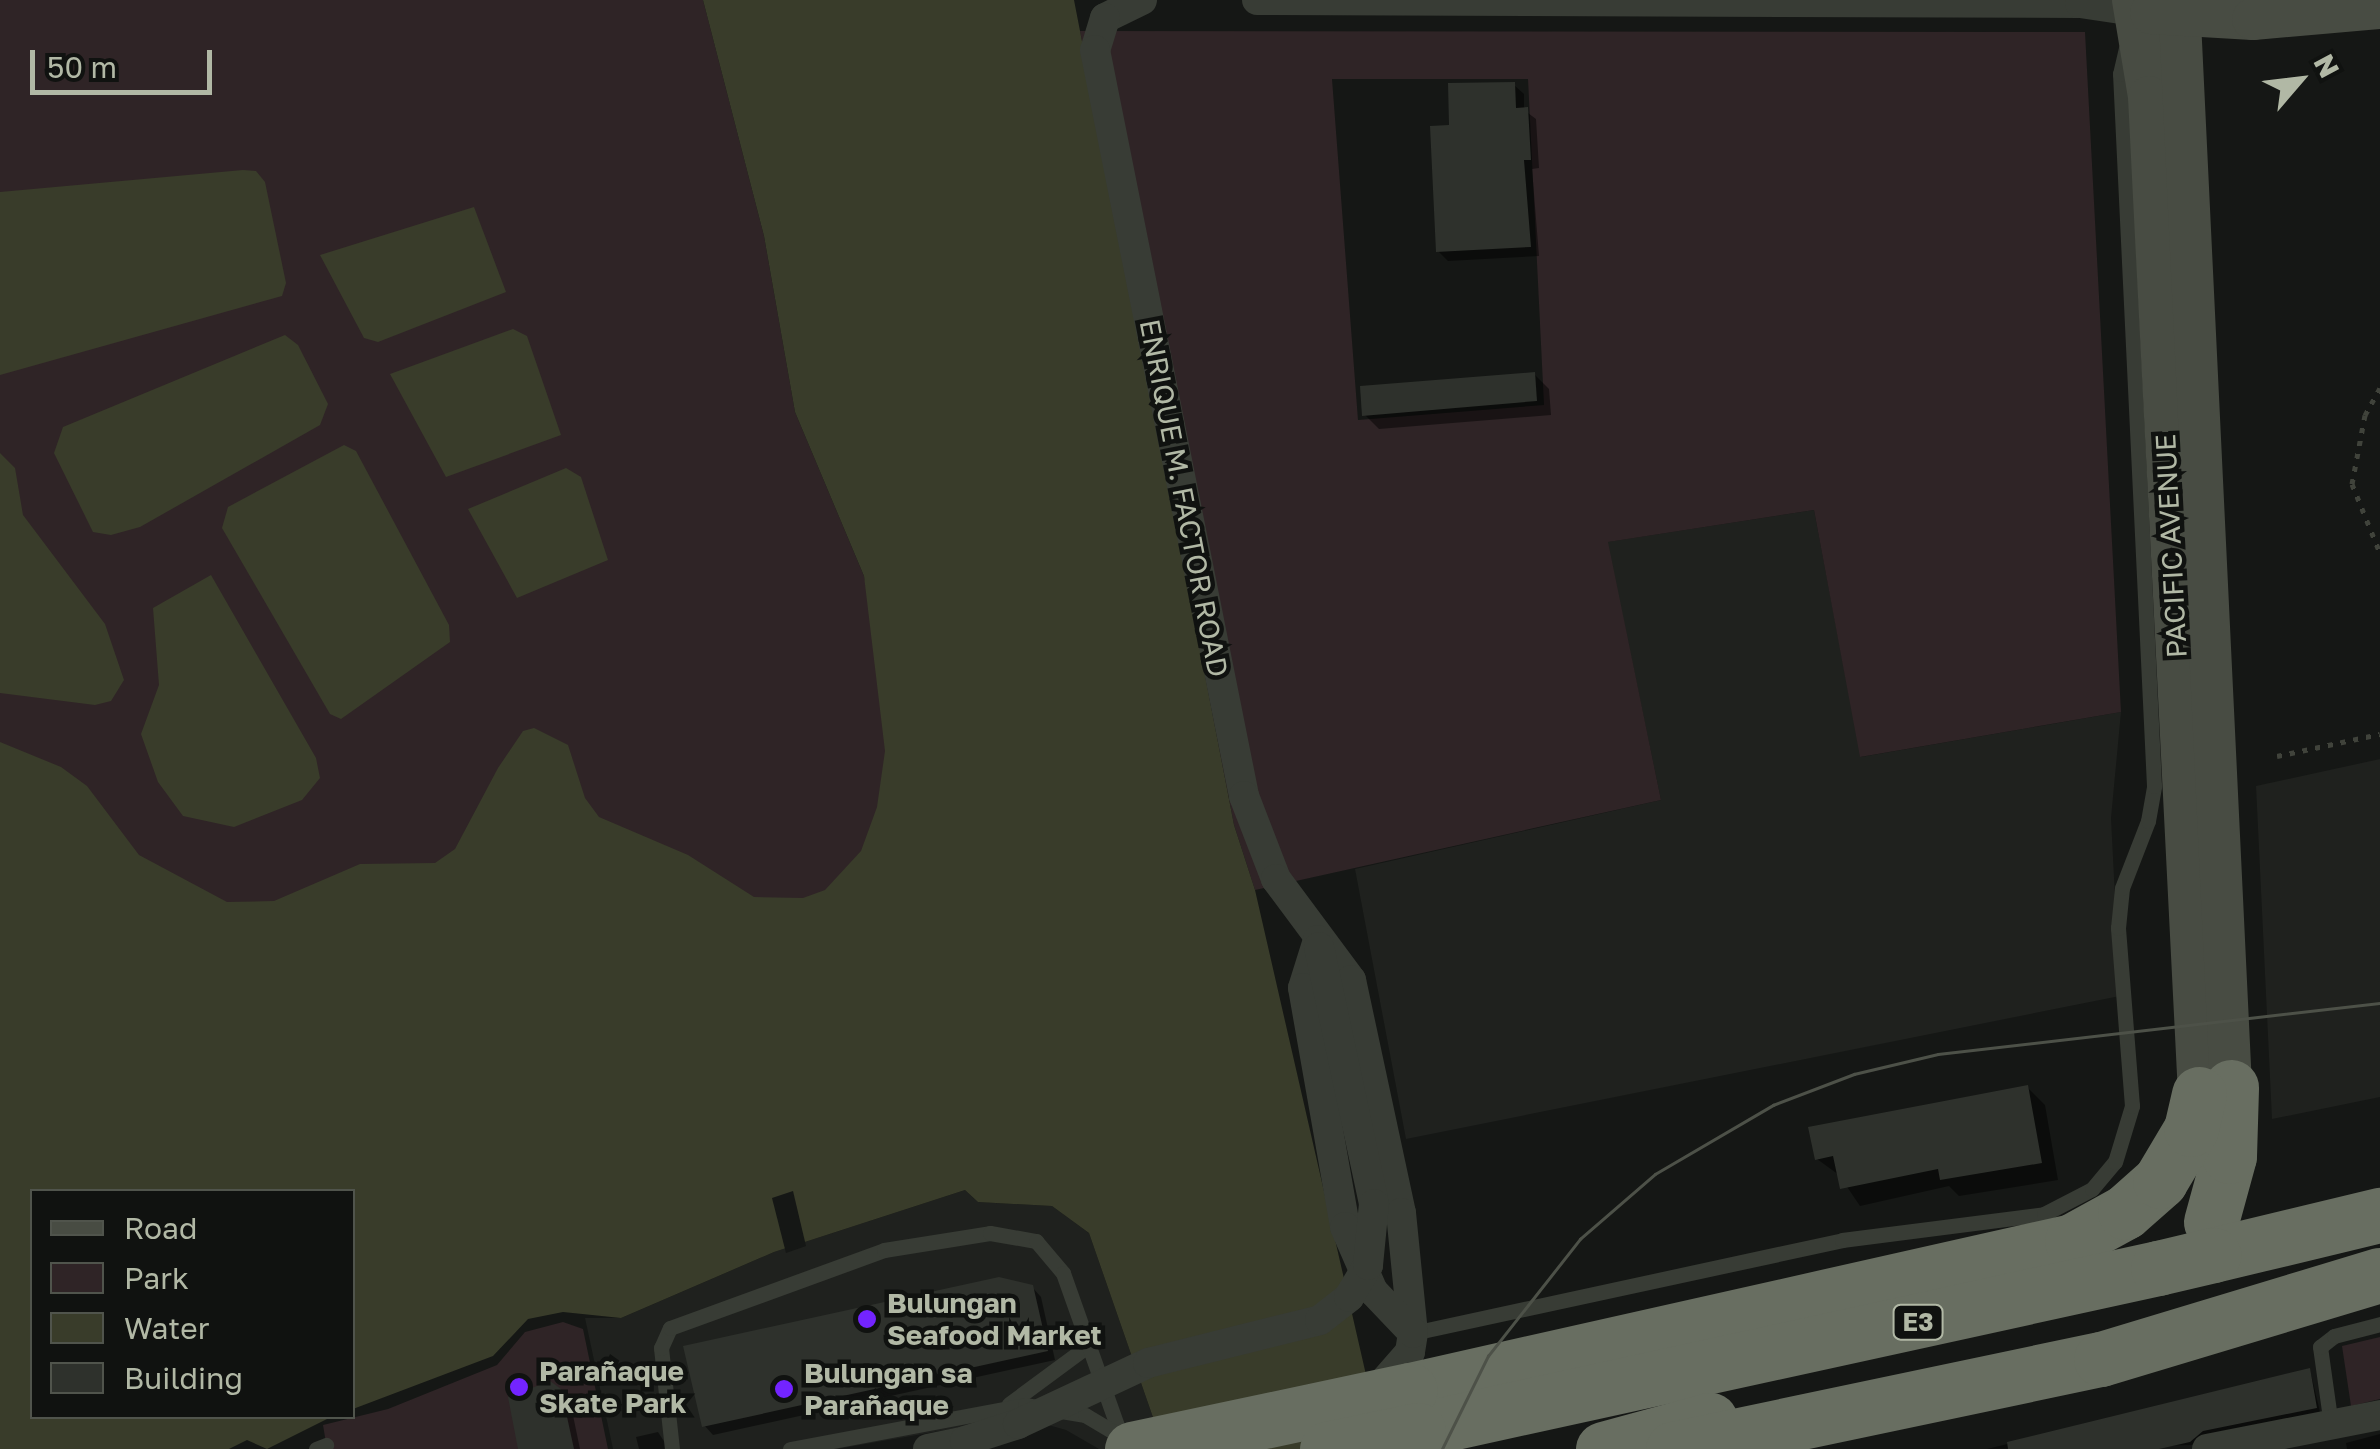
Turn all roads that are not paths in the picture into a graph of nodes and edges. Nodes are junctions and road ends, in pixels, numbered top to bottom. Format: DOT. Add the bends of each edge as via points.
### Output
graph roads {
  1 [pos="1142,0"];
  2 [pos="1257,0"];
  3 [pos="2134,5"];
  4 [pos="2380,8"];
  5 [pos="2179,9"];
  6 [pos="1318,940"];
  7 [pos="2215,1090"];
  8 [pos="2380,1215"];
  9 [pos="2212,1239"];
  10 [pos="2380,1275"];
  11 [pos="2154,1285"];
  12 [pos="2380,1324"];
  13 [pos="1414,1333"];
  14 [pos="1090,1344"];
  15 [pos="1006,1406"];
  16 [pos="2380,1416"];
  17 [pos="1407,1423"];
  18 [pos="2331,1426"];
  19 [pos="1126,1445"];
  20 [pos="672,1449"];
  21 [pos="790,1449"];
  22 [pos="928,1449"];
  23 [pos="1327,1449"];
  24 [pos="1603,1449"];
  25 [pos="1673,1449"];
  26 [pos="2207,1449"];
  1 -- 6 [label="street, ENRIQUE M. FACTOR ROAD" via="1112,12 1095,40 1244,796 1264,856"];
  2 -- 3 [label="street"];
  3 -- 5 [label="main road"];
  3 -- 7 [label="main road, PACIFIC AVENUE" via="2149,97"];
  3 -- 13 [label="lane" via="2120,74 2154,786 2148,822 2122,888 2118,928 2132,1106 2115,1162 2092,1189 2044,1214 1842,1240"];
  4 -- 5 [label="main road" via="2253,19"];
  5 -- 7 [label="main road, PACIFIC AVENUE"];
  6 -- 13 [label="street, ENRIQUE M. FACTOR ROAD" via="1351,980 1401,1213"];
  6 -- 13 [label="street" via="1303,988 1346,1226 1372,1290"];
  6 -- 22 [label="street, bridge" via="1374,1204 1368,1265 1349,1297 1320,1320 1138,1366 1018,1424"];
  7 -- 9 [label="highway" via="2229,1156"];
  7 -- 17 [label="highway" via="2160,1181 2125,1212 2072,1241"];
  8 -- 9 [label="highway, E3"];
  9 -- 11 [label="highway, E3, bridge"];
  10 -- 25 [label="highway" via="2102,1359"];
  11 -- 17 [label="highway, E3"];
  11 -- 24 [label="highway" via="2084,1333"];
  12 -- 18 [label="lane" via="2334,1336 2320,1347"];
  13 -- 17 [label="street" via="1410,1352 1384,1382 1379,1399"];
  14 -- 15 [label="lane"];
  14 -- 19 [label="lane"];
  14 -- 20 [label="lane" via="1063,1273 1036,1241 990,1233 920,1240 670,1328 660,1348"];
  15 -- 19 [label="lane" via="1065,1409"];
  15 -- 21 [label="lane"];
  16 -- 18 [label="street"];
  17 -- 19 [label="highway, bridge"];
  17 -- 23 [label="highway, E3, bridge"];
  18 -- 26 [label="street"];
}
